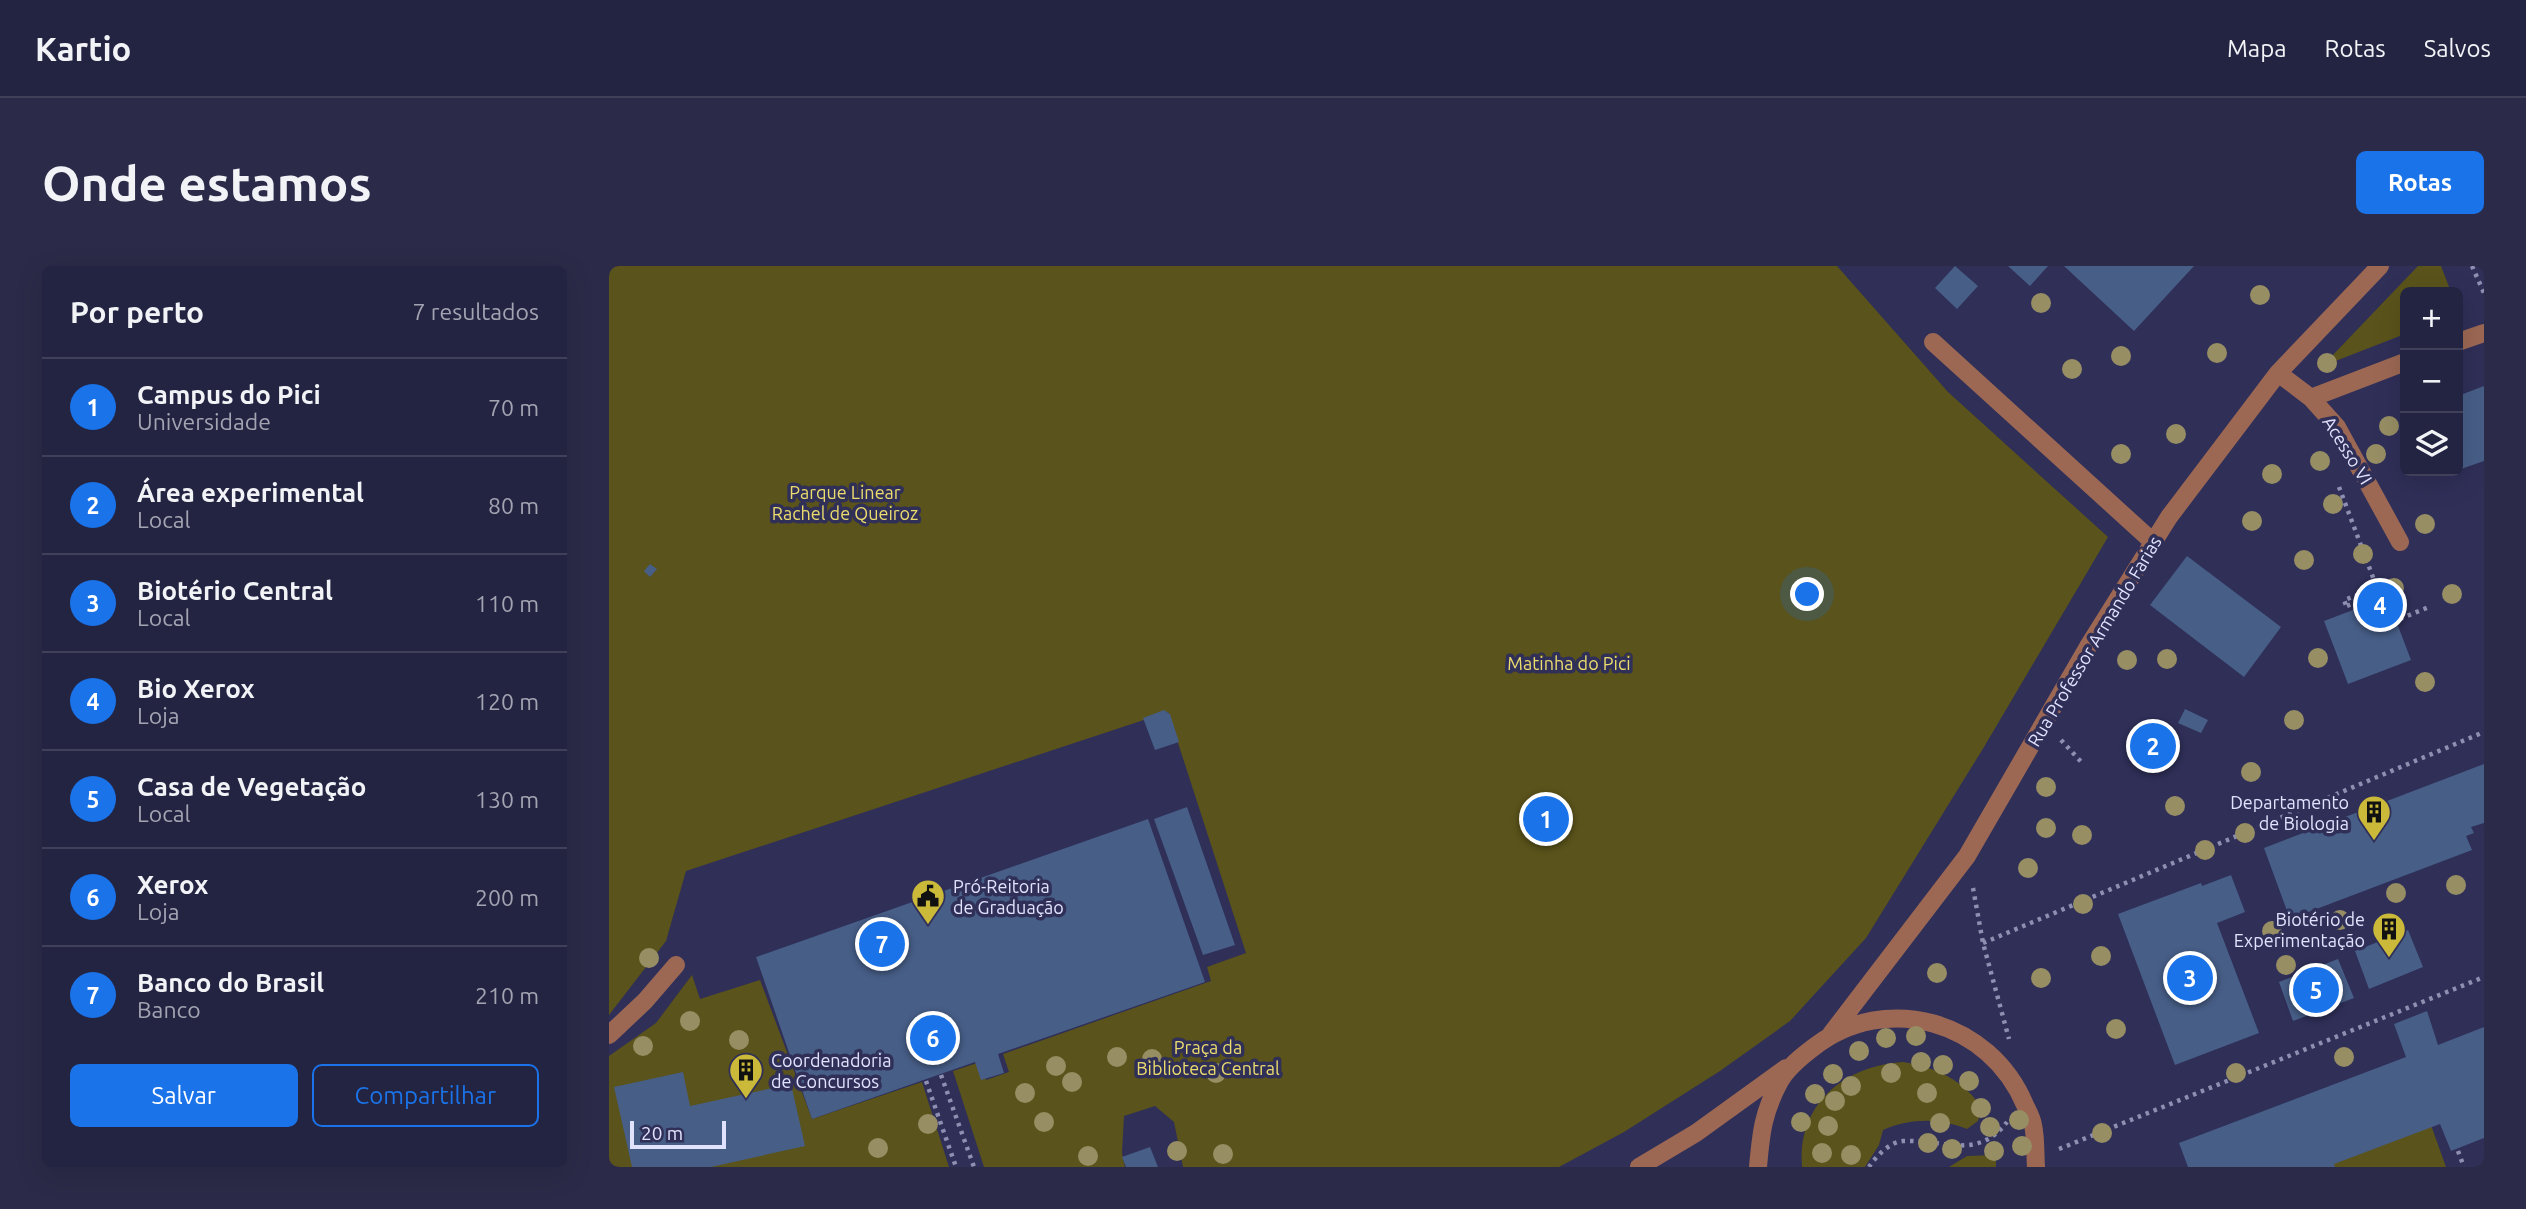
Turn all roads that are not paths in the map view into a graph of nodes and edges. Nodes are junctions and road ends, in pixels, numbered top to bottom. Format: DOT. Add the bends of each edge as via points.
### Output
graph roads {
  1 [pos="2380,266"];
  2 [pos="2484,333"];
  3 [pos="2463,340"];
  4 [pos="1933,342"];
  5 [pos="2400,364"];
  6 [pos="2278,373"];
  7 [pos="2311,398"];
  8 [pos="2153,542"];
  9 [pos="2400,542"];
  10 [pos="676,965"];
  11 [pos="1831,1034"];
  12 [pos="609,1035"];
  13 [pos="1798,1059"];
  14 [pos="1639,1167"];
  15 [pos="1758,1167"];
  16 [pos="2036,1167"];
  1 -- 6 [label="street, Rua Professor Armando Farias"];
  2 -- 3 [label="street"];
  4 -- 8 [label="street"];
  5 -- 7 [label="street"];
  6 -- 7 [label="street, Acesso VI"];
  6 -- 8 [label="street, Rua Professor Armando Farias"];
  7 -- 9 [label="street, Acesso VI" via="2337,427"];
  8 -- 11 [label="street, Rua Professor Armando Farias" via="1967,856"];
  10 -- 12 [label="street"];
  11 -- 13 [label="street"];
  11 -- 16 [label="street" via="1854,1024 1899,1017 1944,1025 1984,1048 2015,1082 2022,1097 2033,1124"];
  13 -- 14 [label="street" via="1696,1133"];
  13 -- 15 [label="street" via="1781,1079 1762,1122"];
}
